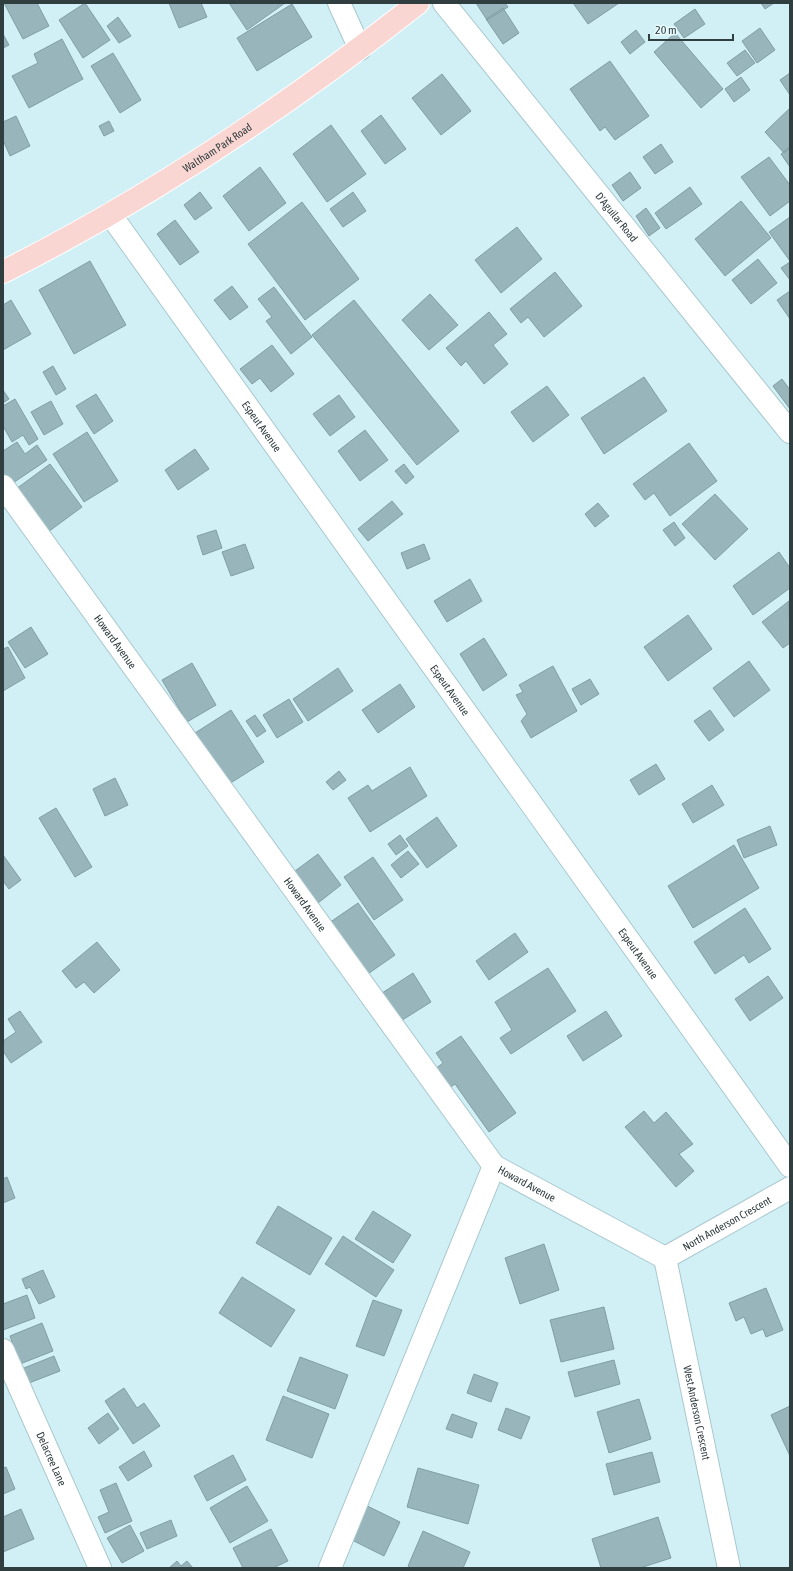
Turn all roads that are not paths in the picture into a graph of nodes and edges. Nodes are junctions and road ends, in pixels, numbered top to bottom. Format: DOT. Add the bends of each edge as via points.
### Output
graph roads {
  1 [pos="339,3"];
  2 [pos="418,3"];
  3 [pos="444,3"];
  4 [pos="360,49"];
  5 [pos="110,214"];
  6 [pos="3,272"];
  7 [pos="790,432"];
  8 [pos="3,486"];
  9 [pos="494,1166"];
  10 [pos="790,1166"];
  11 [pos="790,1188"];
  12 [pos="665,1258"];
  13 [pos="3,1350"];
  14 [pos="100,1568"];
  15 [pos="330,1568"];
  16 [pos="729,1568"];
  1 -- 4 [label="street"];
  2 -- 4 [label="main road, Waltham Park Road"];
  3 -- 7 [label="street, D'Aguilar Road"];
  4 -- 5 [label="main road, Waltham Park Road" via="241,131"];
  5 -- 6 [label="main road, Waltham Park Road"];
  5 -- 10 [label="street, Espeut Avenue"];
  8 -- 9 [label="street, Howard Avenue"];
  9 -- 12 [label="street, Howard Avenue"];
  9 -- 15 [label="street"];
  11 -- 12 [label="street, North Anderson Crescent"];
  12 -- 16 [label="street, West Anderson Crescent"];
  13 -- 14 [label="street, Delacree Lane"];
}
